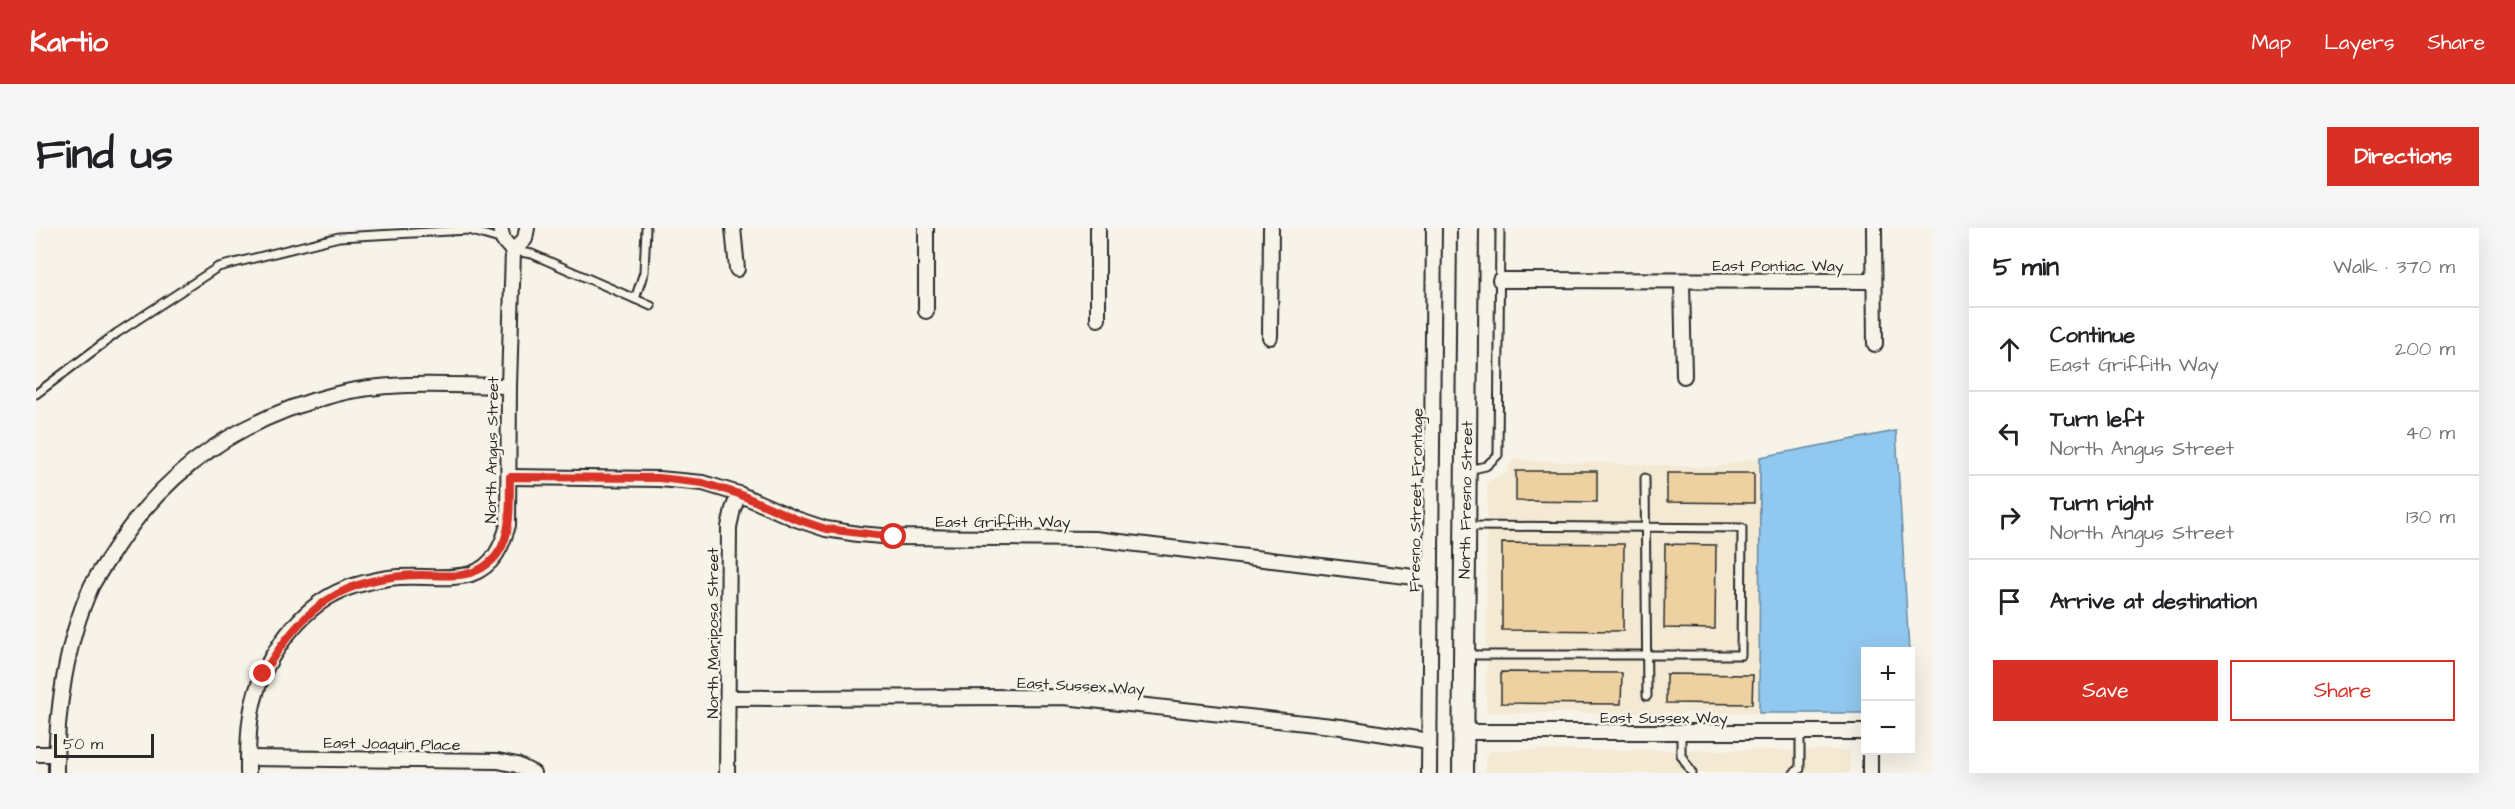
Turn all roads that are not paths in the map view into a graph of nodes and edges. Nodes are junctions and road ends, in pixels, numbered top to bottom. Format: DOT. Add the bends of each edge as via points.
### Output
graph roads {
  1 [pos="527,228"];
  2 [pos="646,228"];
  3 [pos="733,228"];
  4 [pos="926,228"];
  5 [pos="1098,228"];
  6 [pos="1271,228"];
  7 [pos="1434,228"];
  8 [pos="1468,228"];
  9 [pos="1500,228"];
  10 [pos="1874,228"];
  11 [pos="502,234"];
  12 [pos="513,251"];
  13 [pos="737,269"];
  14 [pos="1500,280"];
  15 [pos="1874,280"];
  16 [pos="1682,282"];
  17 [pos="635,299"];
  18 [pos="651,306"];
  19 [pos="926,311"];
  20 [pos="1098,319"];
  21 [pos="1270,337"];
  22 [pos="1875,344"];
  23 [pos="1684,376"];
  24 [pos="509,386"];
  25 [pos="36,394"];
  26 [pos="1465,470"];
  27 [pos="510,477"];
  28 [pos="1645,478"];
  29 [pos="739,494"];
  30 [pos="1465,526"];
  31 [pos="1646,528"];
  32 [pos="1431,579"];
  33 [pos="1463,655"];
  34 [pos="1648,656"];
  35 [pos="1647,696"];
  36 [pos="729,698"];
  37 [pos="1463,732"];
  38 [pos="1861,732"];
  39 [pos="1680,733"];
  40 [pos="1800,733"];
  41 [pos="1429,741"];
  42 [pos="36,754"];
  43 [pos="56,754"];
  44 [pos="1870,755"];
  45 [pos="248,758"];
  46 [pos="56,773"];
  47 [pos="248,773"];
  48 [pos="533,773"];
  49 [pos="727,773"];
  50 [pos="1429,773"];
  51 [pos="1463,773"];
  52 [pos="1692,773"];
  53 [pos="1794,773"];
  54 [pos="1870,773"];
  1 -- 12 [label="street, North Angus Street" via="525,239"];
  2 -- 17 [label="lane" via="644,272"];
  3 -- 13 [label="street"];
  4 -- 19 [label="street"];
  5 -- 20 [label="street"];
  6 -- 21 [label="street"];
  7 -- 32 [label="street, Fresno Street Frontage"];
  8 -- 26 [label="main road, North Fresno Street"];
  9 -- 14 [label="lane"];
  10 -- 15 [label="street"];
  11 -- 12 [label="street"];
  11 -- 25 [label="lane" via="468,230 339,237 218,267 117,333"];
  12 -- 17 [label="lane" via="532,254"];
  12 -- 24 [label="street, North Angus Street"];
  14 -- 16 [label="street, East Pontiac Way"];
  14 -- 26 [label="lane" via="1498,455 1486,466"];
  15 -- 16 [label="street, East Pontiac Way"];
  15 -- 22 [label="street"];
  16 -- 23 [label="street"];
  17 -- 18 [label="lane"];
  24 -- 27 [label="street, North Angus Street"];
  24 -- 43 [label="street" via="395,386 338,394 238,430 198,457 157,492 91,586 72,643 61,695"];
  26 -- 30 [label="main road, North Fresno Street"];
  27 -- 29 [label="street, East Griffith Way" via="659,478 703,483"];
  27 -- 45 [label="street, North Angus Street" via="508,525 502,547 490,562 473,573 457,576 418,575 363,584 332,595 305,616 263,674 253,703"];
  28 -- 31 [label="lane"];
  29 -- 32 [label="street, East Griffith Way" via="796,519 858,534 1095,539"];
  29 -- 36 [label="street, North Mariposa Street" via="729,527"];
  30 -- 31 [label="lane"];
  30 -- 33 [label="main road, North Fresno Street"];
  31 -- 34 [label="lane"];
  31 -- 34 [label="lane" via="1742,528 1741,655"];
  32 -- 41 [label="street, Fresno Street Frontage"];
  33 -- 34 [label="lane"];
  33 -- 37 [label="main road, North Fresno Street"];
  34 -- 35 [label="lane"];
  36 -- 41 [label="street, East Sussex Way" via="1064,697 1341,727"];
  36 -- 49 [label="street, North Mariposa Street"];
  37 -- 39 [label="street, East Sussex Way"];
  37 -- 51 [label="main road, North Fresno Street"];
  38 -- 40 [label="street, East Sussex Way"];
  39 -- 40 [label="street, East Sussex Way"];
  39 -- 52 [label="lane" via="1681,755"];
  40 -- 53 [label="lane" via="1800,769"];
  41 -- 50 [label="street, Fresno Street Frontage"];
  42 -- 43 [label="street"];
  43 -- 46 [label="street"];
  44 -- 54 [label="street"];
  45 -- 47 [label="street, North Angus Street"];
  45 -- 48 [label="street, East Joaquin Place" via="498,761"];
}
